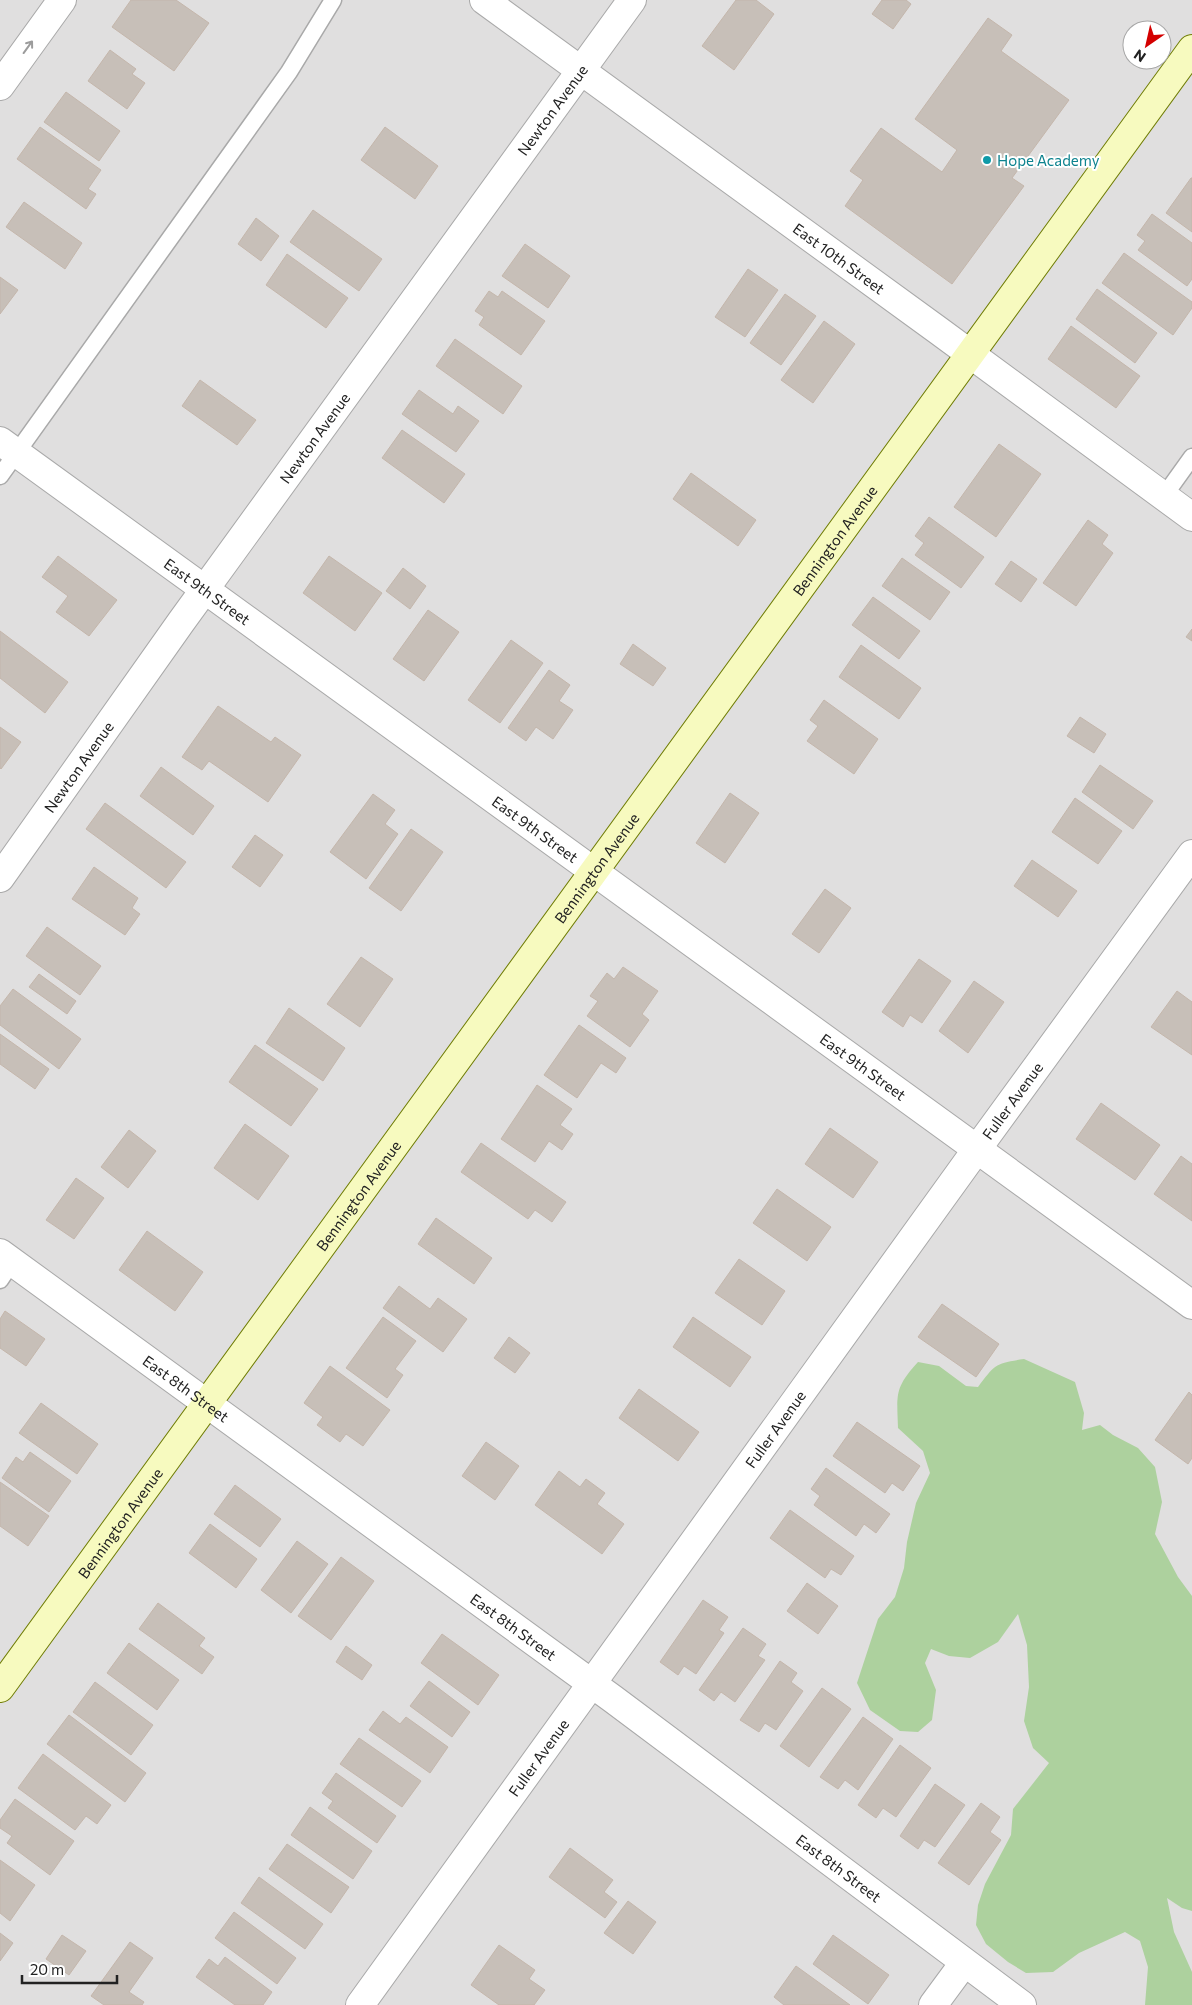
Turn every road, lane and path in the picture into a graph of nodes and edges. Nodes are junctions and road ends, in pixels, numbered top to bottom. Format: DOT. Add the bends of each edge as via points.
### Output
graph roads {
  1 [pos="62,0"];
  2 [pos="333,0"];
  3 [pos="484,0"];
  4 [pos="632,0"];
  5 [pos="1192,49"];
  6 [pos="581,71"];
  7 [pos="0,86"];
  8 [pos="971,354"];
  9 [pos="8,447"];
  10 [pos="1192,457"];
  11 [pos="0,476"];
  12 [pos="1164,496"];
  13 [pos="1192,517"];
  14 [pos="205,590"];
  15 [pos="1192,854"];
  16 [pos="593,871"];
  17 [pos="0,878"];
  18 [pos="977,1149"];
  19 [pos="4,1265"];
  20 [pos="1192,1305"];
  21 [pos="206,1403"];
  22 [pos="592,1684"];
  23 [pos="0,1688"];
  24 [pos="964,1963"];
  25 [pos="360,2005"];
  26 [pos="933,2005"];
  27 [pos="1022,2005"];
  7 -- 1 [label="street, one-way"];
  2 -- 9 [label="lane" via="289,72"];
  3 -- 6 [label="street, East 10th Street"];
  4 -- 6 [label="street, Newton Avenue"];
  5 -- 8 [label="street, Bennington Avenue"];
  6 -- 8 [label="street, East 10th Street"];
  6 -- 14 [label="street, Newton Avenue"];
  8 -- 12 [label="street, East 10th Street"];
  8 -- 16 [label="street, Bennington Avenue"];
  9 -- 11 [label="lane"];
  9 -- 14 [label="street, East 9th Street"];
  10 -- 12 [label="lane"];
  12 -- 13 [label="street, East 10th Street"];
  14 -- 16 [label="street, East 9th Street"];
  14 -- 17 [label="street, Newton Avenue"];
  15 -- 18 [label="street, Fuller Avenue"];
  16 -- 18 [label="street, East 9th Street"];
  16 -- 21 [label="street, Bennington Avenue"];
  18 -- 20 [label="street, East 9th Street"];
  18 -- 22 [label="street, Fuller Avenue"];
  19 -- 21 [label="street, East 8th Street"];
  21 -- 22 [label="street, East 8th Street"];
  21 -- 23 [label="street, Bennington Avenue"];
  22 -- 24 [label="street, East 8th Street"];
  22 -- 25 [label="street, Fuller Avenue"];
  24 -- 26 [label="street"];
  24 -- 27 [label="street, East 8th Street"];
}
